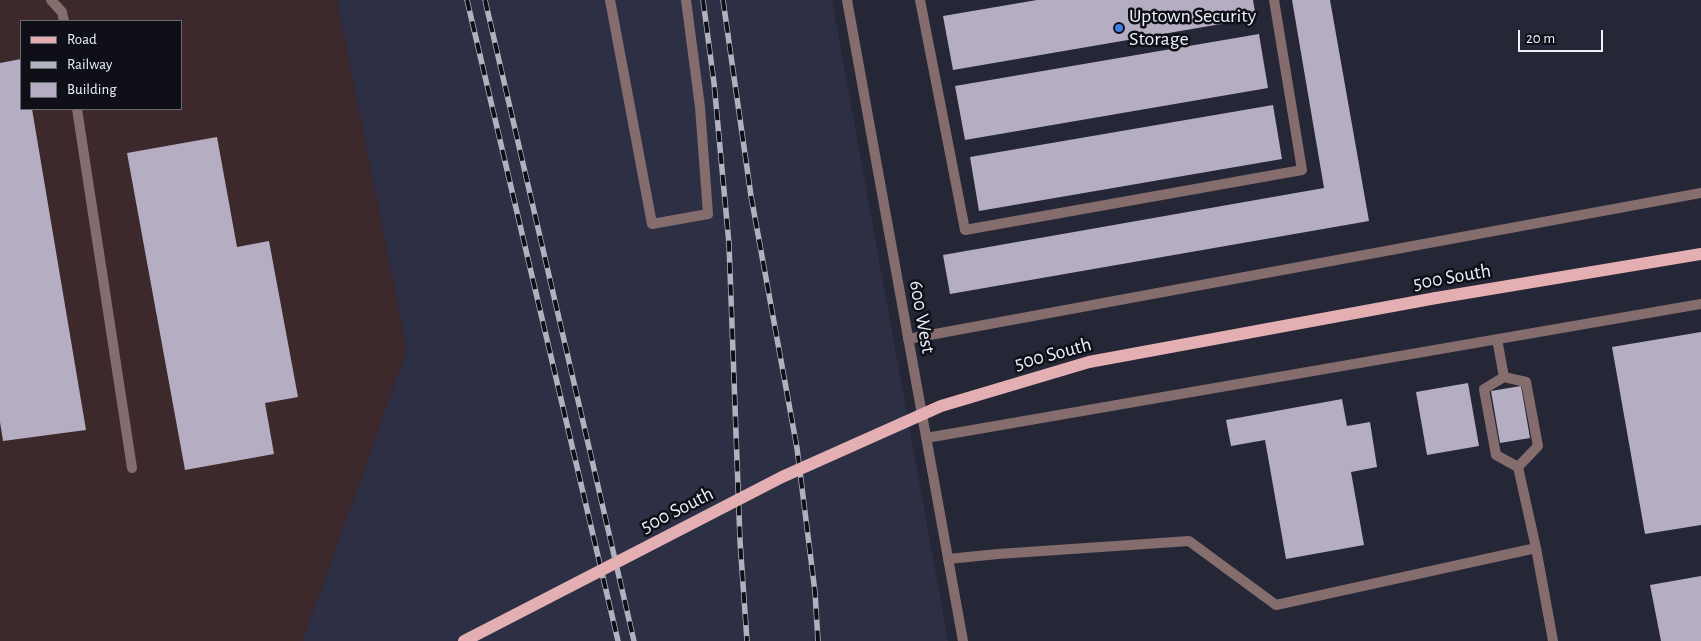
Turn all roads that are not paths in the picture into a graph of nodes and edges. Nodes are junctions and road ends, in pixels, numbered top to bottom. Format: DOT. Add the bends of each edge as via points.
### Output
graph roads {
  1 [pos="51,0"];
  2 [pos="610,0"];
  3 [pos="686,0"];
  4 [pos="847,0"];
  5 [pos="920,0"];
  6 [pos="1274,0"];
  7 [pos="64,20"];
  8 [pos="77,110"];
  9 [pos="1701,193"];
  10 [pos="1701,254"];
  11 [pos="1701,304"];
  12 [pos="908,339"];
  13 [pos="1497,339"];
  14 [pos="1504,377"];
  15 [pos="926,438"];
  16 [pos="1518,466"];
  17 [pos="132,468"];
  18 [pos="1536,548"];
  19 [pos="948,559"];
  20 [pos="464,641"];
  21 [pos="963,641"];
  22 [pos="1553,641"];
  1 -- 7 [label="street" via="62,12"];
  2 -- 3 [label="street" via="652,224 708,214 700,107"];
  4 -- 12 [label="street, 600 West"];
  5 -- 6 [label="street" via="965,230 1302,170"];
  8 -- 17 [label="street"];
  9 -- 12 [label="street, 500 South"];
  10 -- 20 [label="main road, 500 South, bridge" via="1436,298 1089,362 941,406 782,477"];
  11 -- 13 [label="street"];
  12 -- 15 [label="street, 600 West"];
  13 -- 14 [label="street"];
  13 -- 15 [label="street"];
  14 -- 16 [label="street" via="1484,389 1496,455"];
  14 -- 16 [label="street" via="1526,382 1538,446"];
  15 -- 19 [label="street, 600 West"];
  16 -- 18 [label="street"];
  18 -- 19 [label="street" via="1276,605 1188,541"];
  18 -- 22 [label="street"];
  19 -- 21 [label="street, 600 West"];
}
